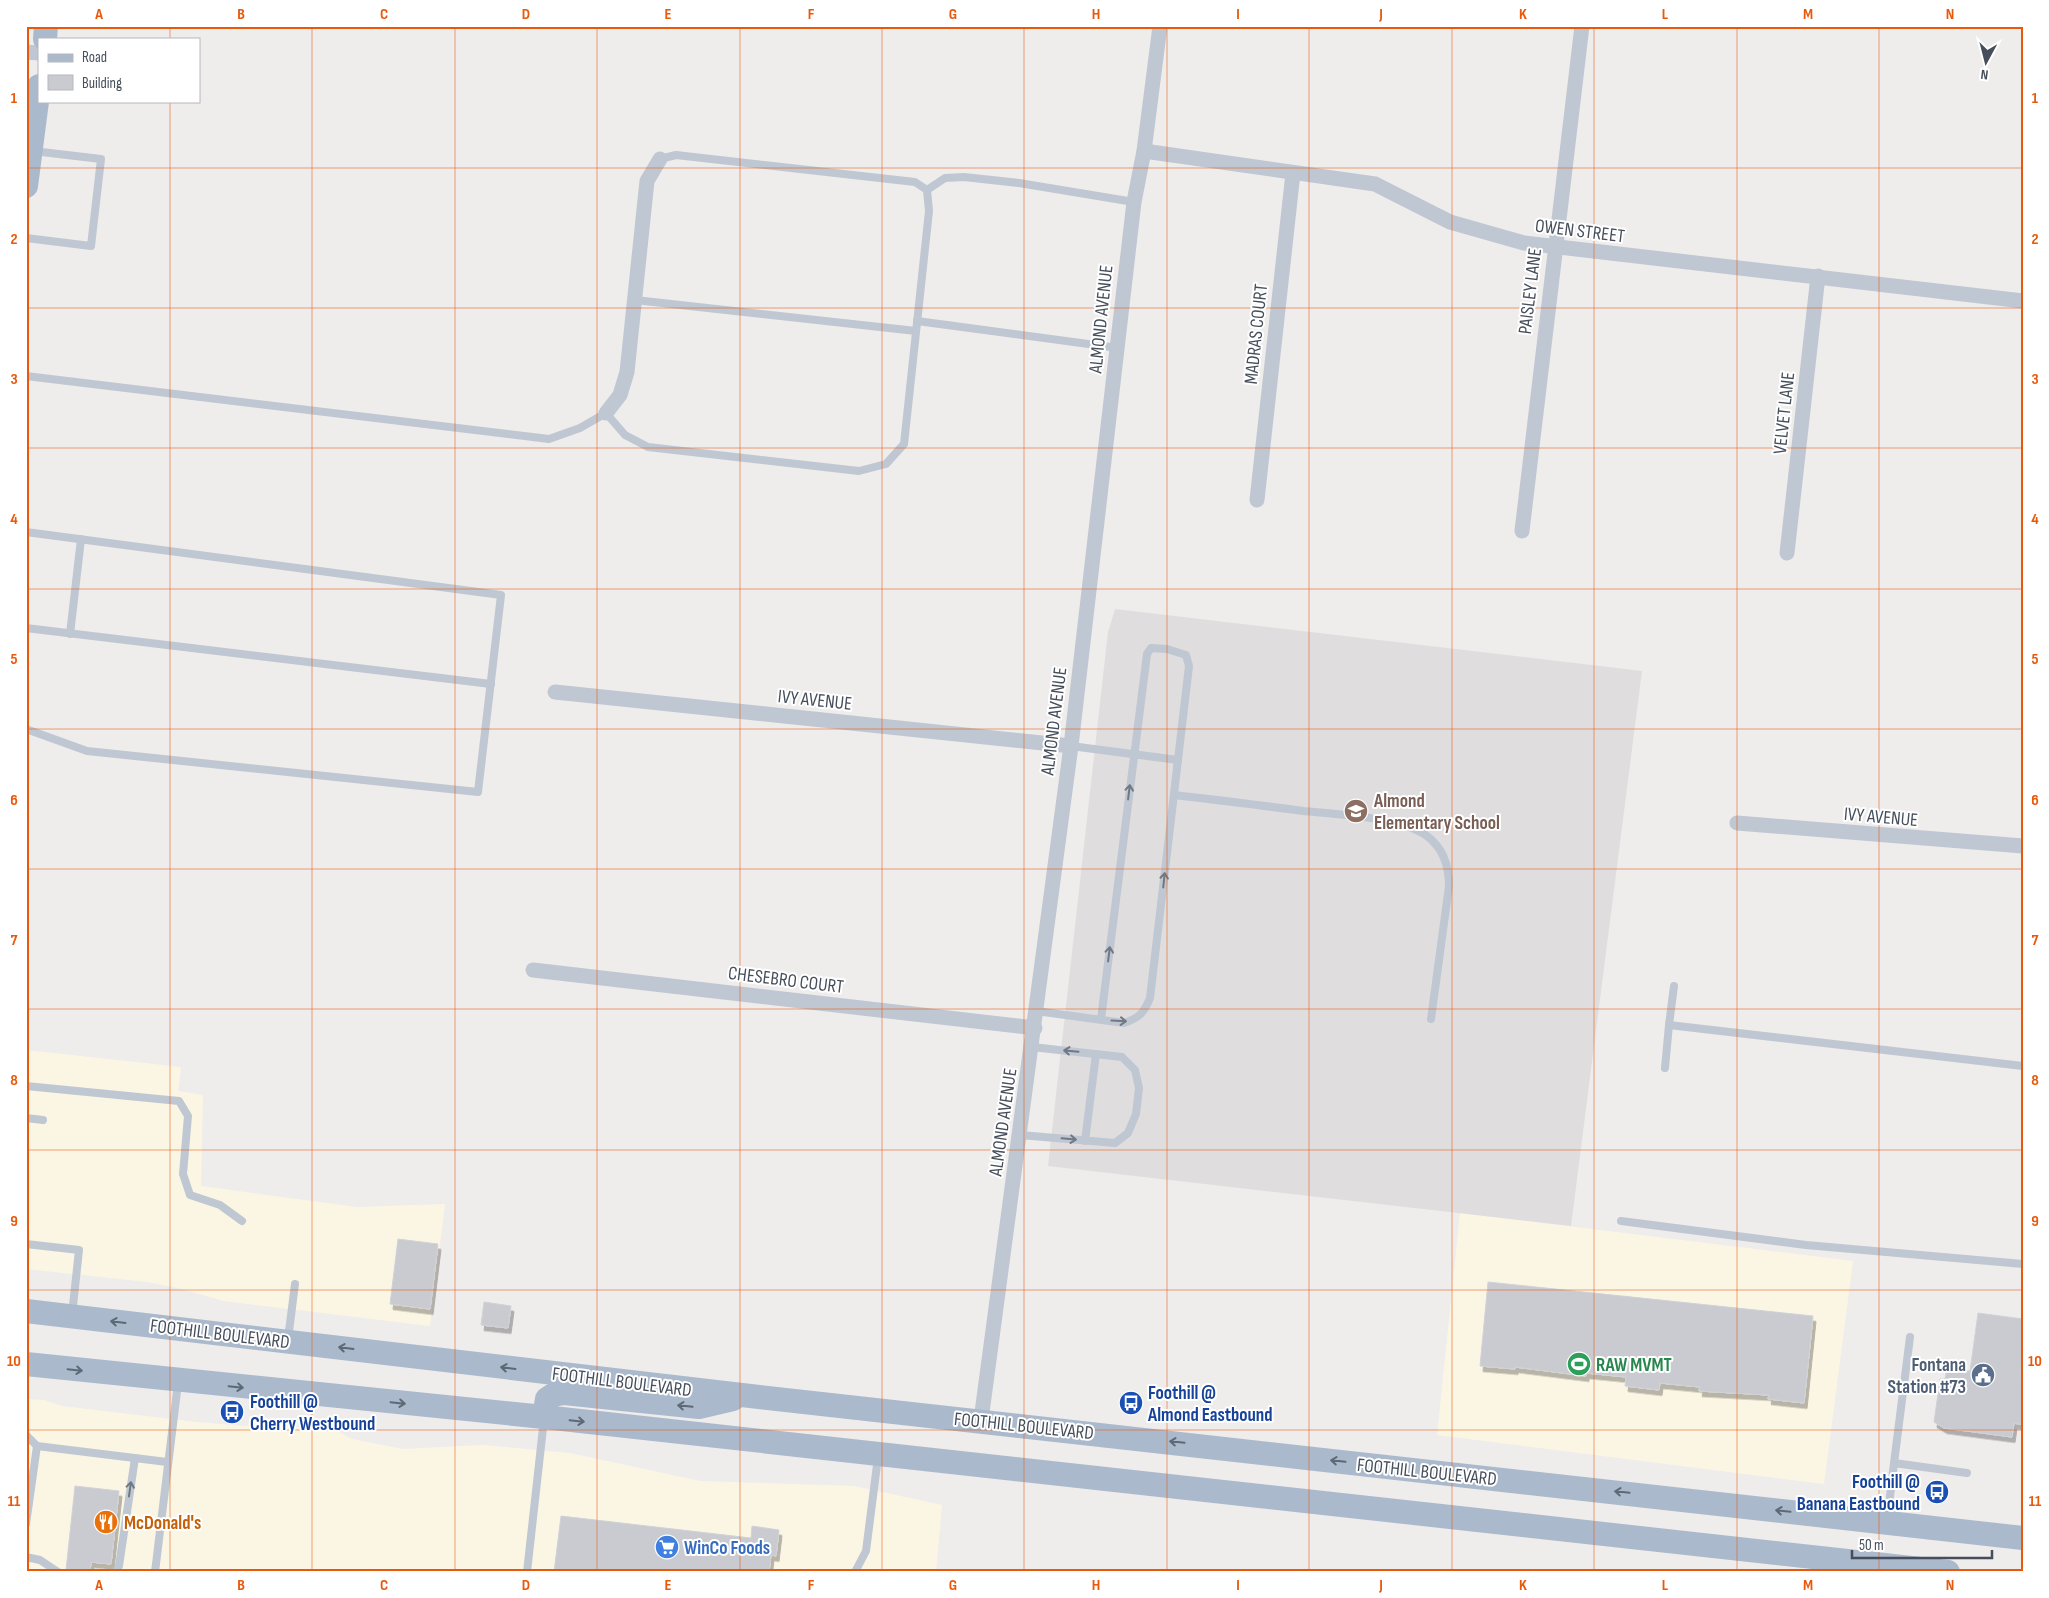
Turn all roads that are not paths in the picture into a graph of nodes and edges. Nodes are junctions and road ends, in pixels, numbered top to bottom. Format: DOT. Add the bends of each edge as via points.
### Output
graph roads {
  1 [pos="1160,26"];
  2 [pos="1582,26"];
  3 [pos="38,94"];
  4 [pos="31,151"];
  5 [pos="1144,152"];
  6 [pos="660,159"];
  7 [pos="1294,173"];
  8 [pos="26,186"];
  9 [pos="927,190"];
  10 [pos="1134,202"];
  11 [pos="26,238"];
  12 [pos="1554,247"];
  13 [pos="1818,276"];
  14 [pos="635,300"];
  15 [pos="2023,300"];
  16 [pos="917,321"];
  17 [pos="916,332"];
  18 [pos="1118,348"];
  19 [pos="26,376"];
  20 [pos="606,413"];
  21 [pos="1257,500"];
  22 [pos="1522,531"];
  23 [pos="26,532"];
  24 [pos="81,539"];
  25 [pos="1787,554"];
  26 [pos="26,628"];
  27 [pos="70,634"];
  28 [pos="491,684"];
  29 [pos="555,692"];
  30 [pos="26,729"];
  31 [pos="1071,746"];
  32 [pos="1134,755"];
  33 [pos="1178,760"];
  34 [pos="1174,795"];
  35 [pos="1737,823"];
  36 [pos="2023,846"];
  37 [pos="533,970"];
  38 [pos="1674,986"];
  39 [pos="1036,1011"];
  40 [pos="1100,1019"];
  41 [pos="1430,1019"];
  42 [pos="1669,1026"];
  43 [pos="1035,1028"];
  44 [pos="1032,1047"];
  45 [pos="1096,1054"];
  46 [pos="2023,1066"];
  47 [pos="1665,1068"];
  48 [pos="26,1086"];
  49 [pos="26,1118"];
  50 [pos="43,1120"];
  51 [pos="1020,1135"];
  52 [pos="1085,1141"];
  53 [pos="242,1221"];
  54 [pos="1621,1221"];
  55 [pos="29,1244"];
  56 [pos="2023,1264"];
  57 [pos="295,1284"];
  58 [pos="26,1311"];
  59 [pos="72,1316"];
  60 [pos="1910,1337"];
  61 [pos="288,1342"];
  62 [pos="26,1364"];
  63 [pos="178,1381"];
  64 [pos="750,1396"];
  65 [pos="544,1418"];
  66 [pos="981,1420"];
  67 [pos="26,1435"];
  68 [pos="36,1446"];
  69 [pos="878,1454"];
  70 [pos="135,1458"];
  71 [pos="167,1462"];
  72 [pos="1894,1464"];
  73 [pos="1966,1473"];
  74 [pos="1887,1522"];
  75 [pos="26,1524"];
  76 [pos="2023,1538"];
  77 [pos="26,1557"];
  78 [pos="58,1572"];
  79 [pos="116,1572"];
  80 [pos="154,1572"];
  81 [pos="527,1572"];
  82 [pos="855,1572"];
  83 [pos="1948,1572"];
  1 -- 5 [label="street, ALMOND AVENUE"];
  2 -- 12 [label="street, PAISLEY LANE"];
  3 -- 4 [label="main road"];
  4 -- 8 [label="main road"];
  4 -- 11 [label="lane" via="101,159 91,246"];
  5 -- 7 [label="street, OWEN STREET"];
  5 -- 10 [label="street, ALMOND AVENUE"];
  6 -- 9 [label="lane" via="676,156 915,182"];
  6 -- 14 [label="street" via="647,181"];
  7 -- 12 [label="street, OWEN STREET" via="1375,184 1450,222 1524,243"];
  7 -- 21 [label="street, MADRAS COURT"];
  9 -- 10 [label="lane" via="945,178 964,177"];
  9 -- 16 [label="lane" via="929,211"];
  10 -- 18 [label="street, ALMOND AVENUE"];
  12 -- 13 [label="street, OWEN STREET"];
  12 -- 22 [label="street, PAISLEY LANE"];
  13 -- 15 [label="street, OWEN STREET"];
  13 -- 25 [label="street, VELVET LANE"];
  14 -- 17 [label="lane"];
  14 -- 20 [label="street" via="627,372 620,395"];
  16 -- 17 [label="lane"];
  16 -- 18 [label="lane"];
  17 -- 20 [label="lane" via="904,444 886,464 868,469 859,471 648,447 625,436"];
  18 -- 31 [label="street, ALMOND AVENUE"];
  19 -- 20 [label="lane" via="548,438 580,428"];
  23 -- 24 [label="lane"];
  24 -- 27 [label="lane"];
  24 -- 28 [label="lane" via="501,594"];
  26 -- 27 [label="lane"];
  27 -- 28 [label="lane"];
  28 -- 30 [label="lane" via="478,792 87,751"];
  29 -- 31 [label="street, IVY AVENUE"];
  31 -- 32 [label="lane"];
  31 -- 39 [label="street, ALMOND AVENUE"];
  32 -- 33 [label="lane"];
  32 -- 33 [label="lane" via="1147,654 1151,648 1186,655 1189,666"];
  40 -- 32 [label="lane, one-way"];
  33 -- 34 [label="lane"];
  40 -- 34 [label="lane, one-way" via="1124,1022 1138,1019 1150,998"];
  34 -- 41 [label="lane" via="1363,818 1402,825 1428,836 1449,869"];
  35 -- 36 [label="street, IVY AVENUE"];
  37 -- 43 [label="street, CHESEBRO COURT"];
  38 -- 42 [label="lane"];
  39 -- 40 [label="lane"];
  39 -- 43 [label="street, ALMOND AVENUE"];
  42 -- 46 [label="lane"];
  42 -- 47 [label="lane"];
  43 -- 44 [label="street, ALMOND AVENUE"];
  45 -- 44 [label="lane, one-way"];
  44 -- 51 [label="street, ALMOND AVENUE"];
  45 -- 52 [label="lane"];
  45 -- 52 [label="lane" via="1122,1058 1135,1070 1138,1088 1136,1114 1128,1133 1115,1143"];
  48 -- 53 [label="lane" via="179,1101 188,1116 183,1174 190,1195 220,1205"];
  49 -- 50 [label="lane"];
  51 -- 52 [label="lane, one-way"];
  51 -- 66 [label="street, ALMOND AVENUE"];
  54 -- 56 [label="lane" via="1806,1245"];
  55 -- 59 [label="lane" via="79,1250"];
  57 -- 61 [label="lane"];
  58 -- 59 [label="main road, FOOTHILL BOULEVARD"];
  61 -- 59 [label="main road, FOOTHILL BOULEVARD, one-way"];
  60 -- 72 [label="lane"];
  64 -- 61 [label="main road, FOOTHILL BOULEVARD, one-way"];
  62 -- 63 [label="main road, one-way"];
  63 -- 65 [label="main road, one-way"];
  63 -- 71 [label="lane"];
  64 -- 65 [label="main road, one-way" via="699,1408 564,1393 547,1399"];
  64 -- 66 [label="main road, FOOTHILL BOULEVARD"];
  65 -- 69 [label="main road, one-way"];
  65 -- 81 [label="lane"];
  74 -- 66 [label="main road, FOOTHILL BOULEVARD, one-way"];
  67 -- 68 [label="lane"];
  68 -- 70 [label="lane"];
  68 -- 75 [label="lane"];
  69 -- 82 [label="lane" via="866,1551"];
  69 -- 83 [label="main road"];
  70 -- 71 [label="lane"];
  79 -- 70 [label="lane, one-way"];
  71 -- 80 [label="lane"];
  72 -- 73 [label="lane"];
  72 -- 74 [label="lane"];
  74 -- 76 [label="main road, FOOTHILL BOULEVARD"];
  77 -- 78 [label="lane" via="40,1560"];
}
